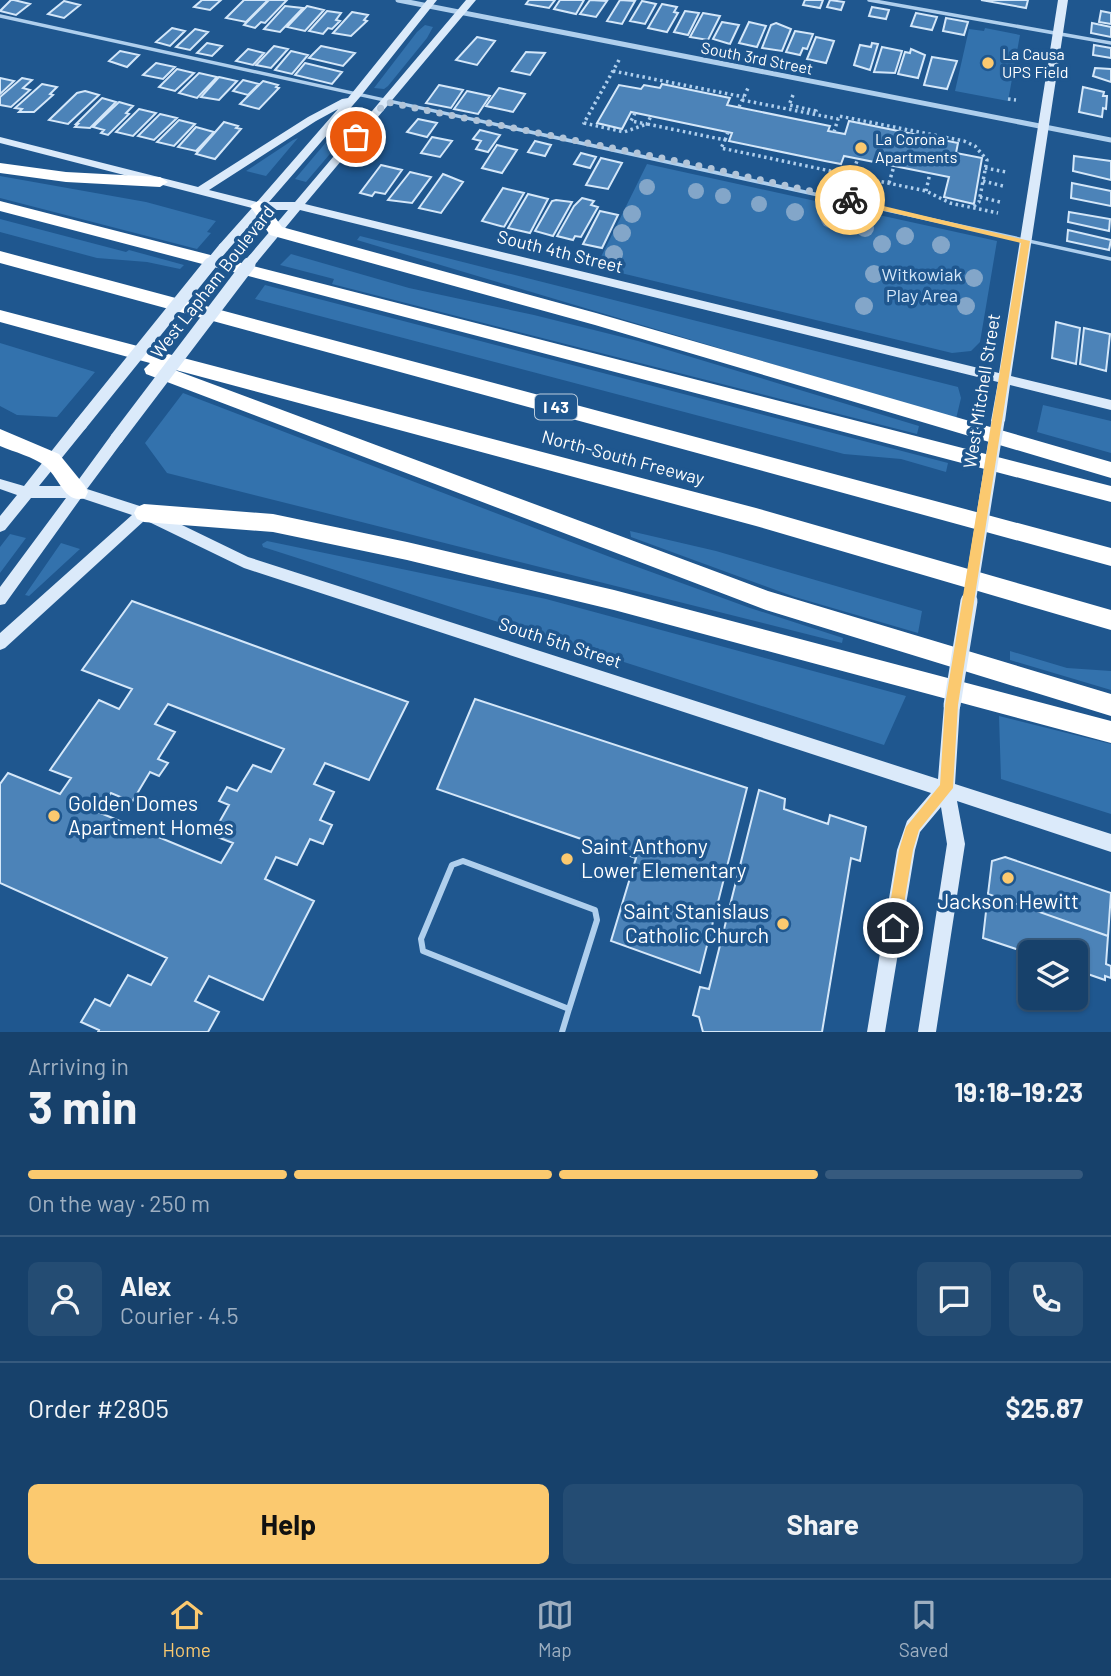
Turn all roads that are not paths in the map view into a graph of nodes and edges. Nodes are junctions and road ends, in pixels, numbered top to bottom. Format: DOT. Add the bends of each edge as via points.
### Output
graph roads {
  1 [pos="398,0"];
  2 [pos="471,0"];
  3 [pos="869,0"];
  4 [pos="1062,0"];
  5 [pos="430,3"];
  6 [pos="461,12"];
  7 [pos="0,16"];
  8 [pos="1058,34"];
  9 [pos="1111,43"];
  10 [pos="356,95"];
  11 [pos="386,102"];
  12 [pos="1042,126"];
  13 [pos="0,140"];
  14 [pos="1111,140"];
  15 [pos="0,167"];
  16 [pos="160,182"];
  17 [pos="200,191"];
  18 [pos="0,206"];
  19 [pos="258,206"];
  20 [pos="297,206"];
  21 [pos="276,232"];
  22 [pos="1026,241"];
  23 [pos="0,257"];
  24 [pos="1111,259"];
  25 [pos="0,316"];
  26 [pos="40,327"];
  27 [pos="1003,379"];
  28 [pos="1111,405"];
  29 [pos="0,436"];
  30 [pos="52,460"];
  31 [pos="1111,470"];
  32 [pos="0,484"];
  33 [pos="27,492"];
  34 [pos="78,492"];
  35 [pos="1111,494"];
  36 [pos="144,513"];
  37 [pos="0,526"];
  38 [pos="1111,557"];
  39 [pos="0,598"];
  40 [pos="1111,620"];
  41 [pos="0,643"];
  42 [pos="1111,705"];
  43 [pos="1111,732"];
  44 [pos="946,788"];
  45 [pos="1111,842"];
  46 [pos="569,1009"];
  47 [pos="562,1032"];
  48 [pos="876,1032"];
  49 [pos="927,1032"];
  1 -- 5 [label="street, South 3rd Street"];
  2 -- 6 [label="street, West Lapham Boulevard"];
  3 -- 8 [label="lane"];
  4 -- 8 [label="street, West Mitchell Street"];
  5 -- 6 [label="street, South 3rd Street"];
  5 -- 10 [label="street, West Lapham Boulevard"];
  6 -- 11 [label="street, West Lapham Boulevard"];
  6 -- 12 [label="street, South 3rd Street"];
  7 -- 10 [label="lane"];
  8 -- 9 [label="lane"];
  8 -- 12 [label="street, West Mitchell Street"];
  10 -- 11 [label="lane"];
  10 -- 17 [label="street"];
  10 -- 19 [label="street, West Lapham Boulevard"];
  11 -- 20 [label="street, West Lapham Boulevard"];
  11 -- 22 [label="lane" via="687,163"];
  12 -- 14 [label="street, South 3rd Street"];
  12 -- 22 [label="street, West Mitchell Street"];
  13 -- 16 [label="street, South 4th Street"];
  15 -- 16 [label="highway" via="66,177"];
  16 -- 17 [label="street, South 4th Street"];
  17 -- 19 [label="street, South 4th Street"];
  18 -- 35 [label="highway"];
  19 -- 20 [label="street, South 4th Street"];
  19 -- 21 [label="highway"];
  19 -- 30 [label="street, West Lapham Boulevard, bridge"];
  20 -- 21 [label="street, West Lapham Boulevard"];
  20 -- 27 [label="street, South 4th Street"];
  21 -- 31 [label="highway" via="596,319"];
  21 -- 34 [label="street, West Lapham Boulevard, bridge"];
  22 -- 24 [label="lane"];
  22 -- 27 [label="street, West Mitchell Street"];
  23 -- 38 [label="highway, North-South Freeway / I 43"];
  25 -- 26 [label="highway, North-South Freeway"];
  26 -- 40 [label="highway, North-South Freeway" via="756,517"];
  26 -- 42 [label="highway" via="696,576"];
  27 -- 28 [label="street, South 4th Street"];
  27 -- 44 [label="street, West Mitchell Street, bridge" via="952,705"];
  29 -- 30 [label="highway"];
  30 -- 33 [label="street, West Lapham Boulevard"];
  30 -- 34 [label="highway"];
  32 -- 33 [label="street, South 5th Street"];
  33 -- 34 [label="street, South 5th Street"];
  33 -- 37 [label="street, West Lapham Boulevard"];
  34 -- 36 [label="street, South 5th Street"];
  34 -- 39 [label="street, West Lapham Boulevard"];
  36 -- 41 [label="street"];
  36 -- 43 [label="highway" via="273,523 407,551 614,600"];
  36 -- 44 [label="street, South 5th Street" via="244,562"];
  44 -- 45 [label="street, South 5th Street"];
  44 -- 48 [label="street" via="913,827 906,850"];
  44 -- 49 [label="street, West Mitchell Street" via="956,844"];
  46 -- 46 [label="lane" via="597,920 595,910 463,861 452,864 421,939 423,951"];
  46 -- 47 [label="lane"];
}
